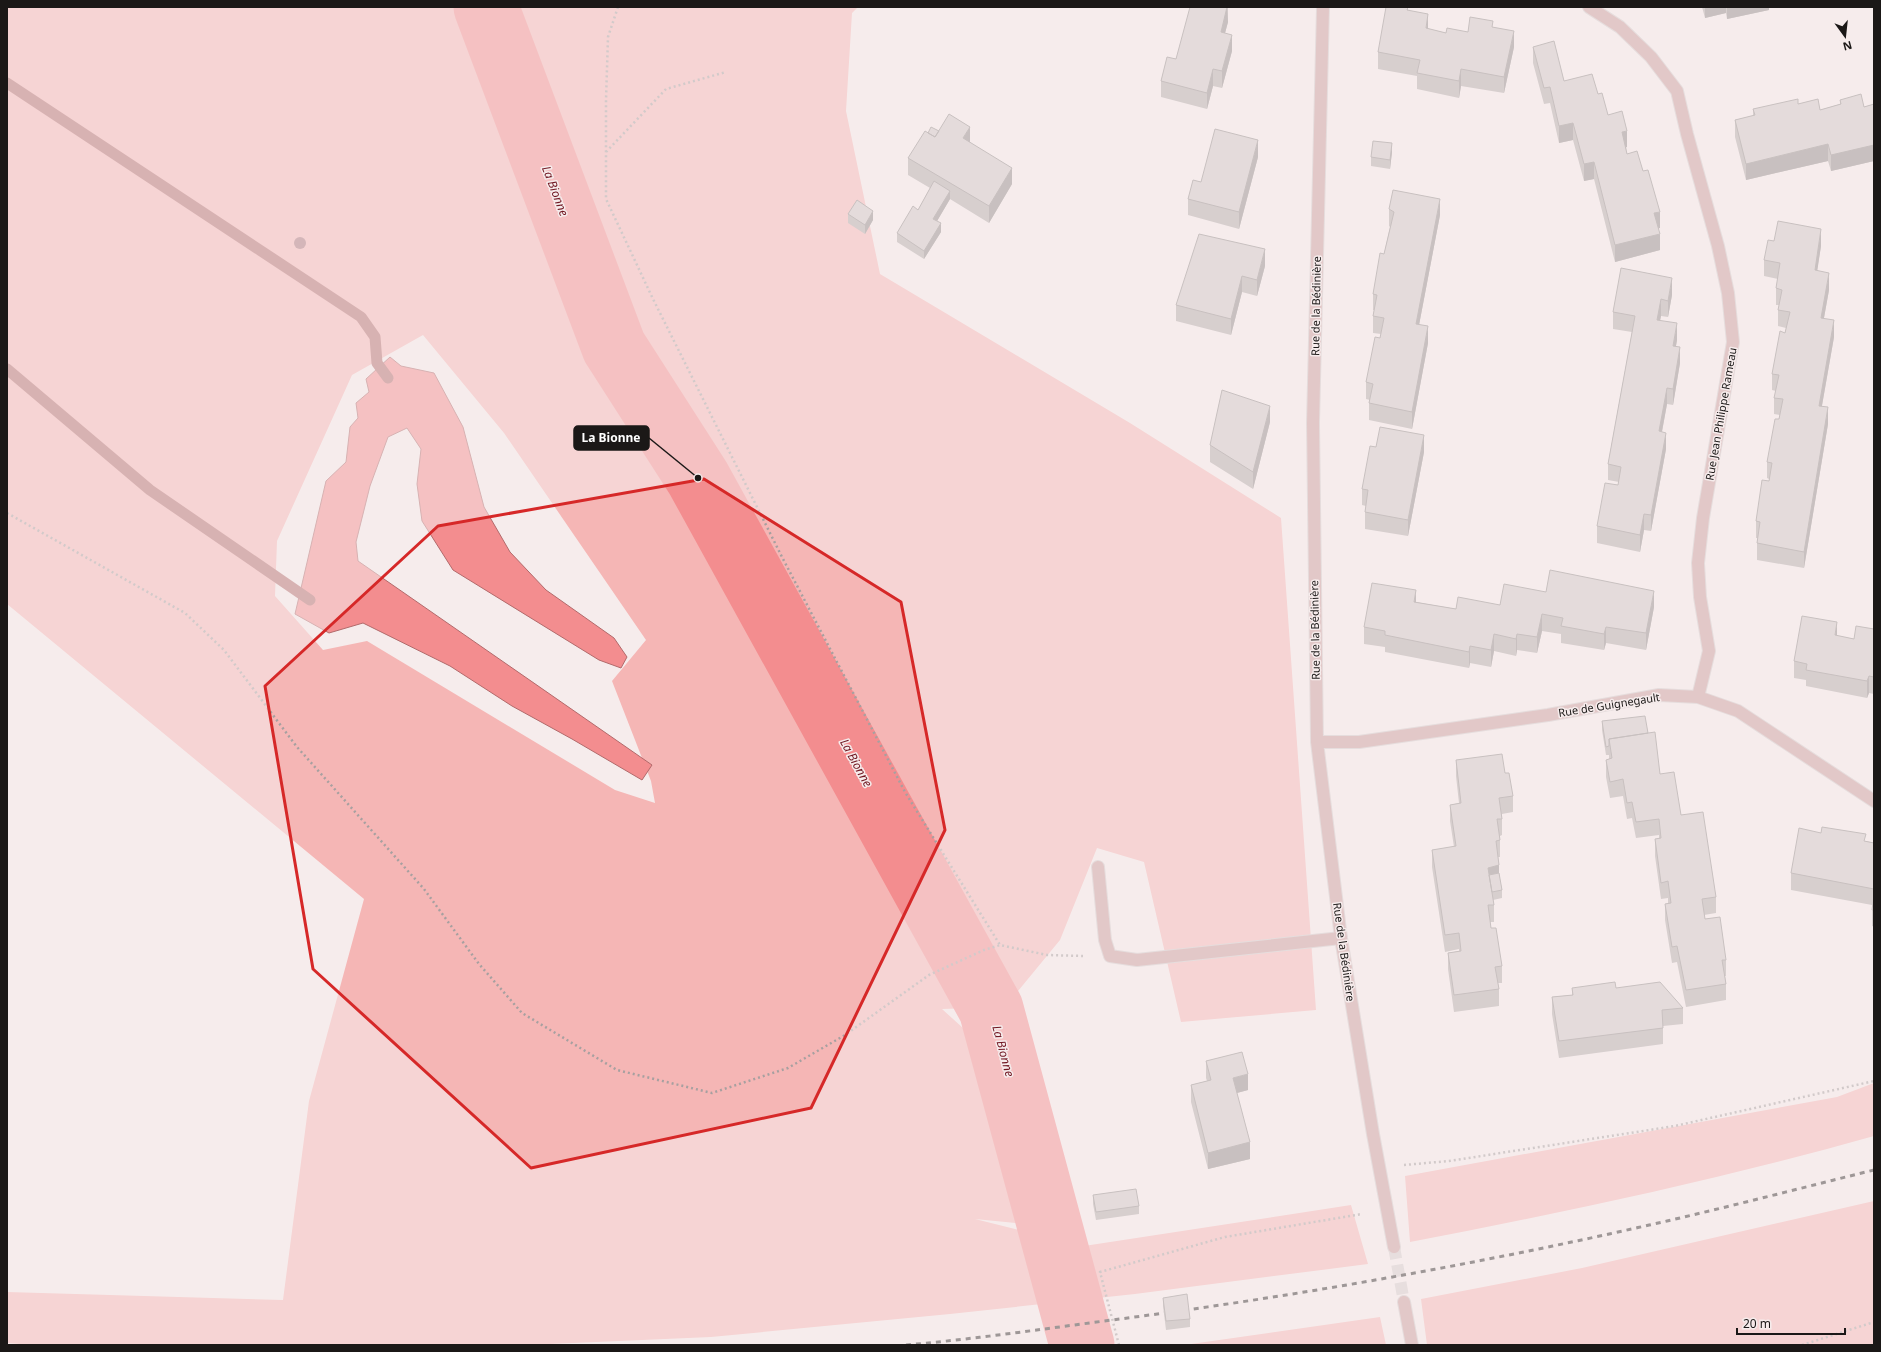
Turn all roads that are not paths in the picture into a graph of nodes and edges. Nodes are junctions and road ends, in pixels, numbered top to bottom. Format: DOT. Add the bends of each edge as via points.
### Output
graph roads {
  1 [pos="1323,7"];
  2 [pos="1589,7"];
  3 [pos="1698,696"];
  4 [pos="1317,742"];
  5 [pos="1874,801"];
  6 [pos="1098,867"];
  7 [pos="1340,938"];
  8 [pos="1394,1247"];
  9 [pos="1404,1302"];
  10 [pos="1412,1345"];
  1 -- 4 [label="street, Rue de la Bédinière" via="1313,423"];
  2 -- 3 [label="street, Rue Jean Philippe Rameau" via="1620,27 1651,57 1677,91 1728,293 1733,342 1703,518 1698,563 1700,598 1709,651"];
  3 -- 4 [label="street, Rue de Guignegault" via="1659,695 1548,715 1359,742"];
  3 -- 5 [label="street, Rue de Guignegault" via="1738,711"];
  4 -- 7 [label="street, Rue de la Bédinière"];
  6 -- 7 [label="street" via="1110,956 1137,960"];
  7 -- 8 [label="street, Rue de la Bédinière"];
  9 -- 10 [label="street"];
}
